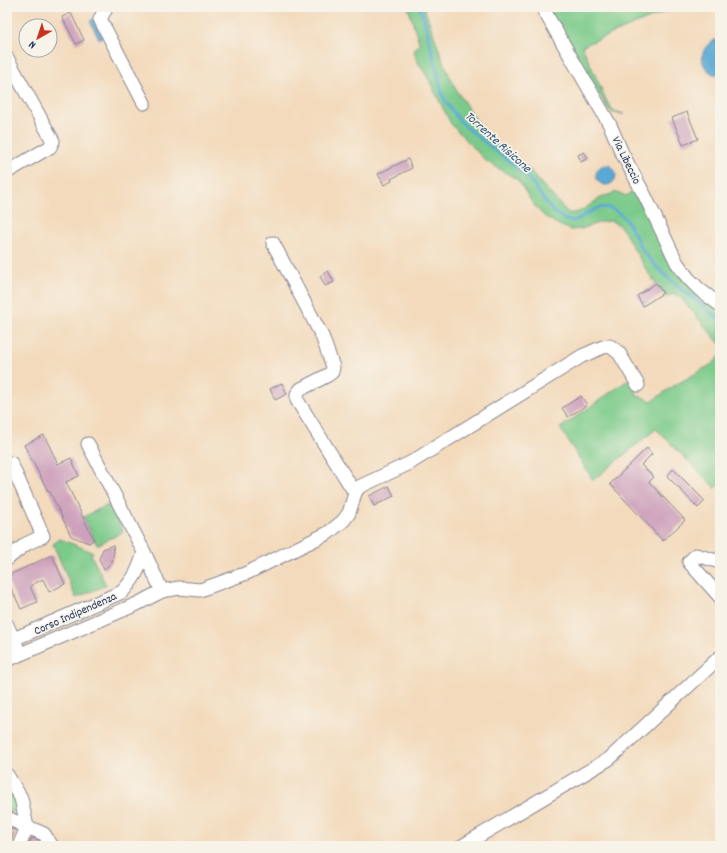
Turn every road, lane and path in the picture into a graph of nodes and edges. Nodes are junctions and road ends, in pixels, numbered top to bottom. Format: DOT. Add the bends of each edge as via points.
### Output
graph roads {
  1 [pos="107,7"];
  2 [pos="542,7"];
  3 [pos="7,58"];
  4 [pos="144,103"];
  5 [pos="7,172"];
  6 [pos="273,243"];
  7 [pos="720,305"];
  8 [pos="638,385"];
  9 [pos="88,444"];
  10 [pos="11,463"];
  11 [pos="355,493"];
  12 [pos="144,552"];
  13 [pos="7,559"];
  14 [pos="720,562"];
  15 [pos="162,591"];
  16 [pos="720,597"];
  17 [pos="96,604"];
  18 [pos="102,619"];
  19 [pos="7,625"];
  20 [pos="10,641"];
  21 [pos="20,654"];
  22 [pos="720,657"];
  23 [pos="7,660"];
  24 [pos="7,775"];
  25 [pos="7,818"];
  26 [pos="27,827"];
  27 [pos="19,846"];
  28 [pos="52,846"];
  29 [pos="462,846"];
  1 -- 4 [label="street" via="100,19"];
  2 -- 7 [label="street, Via Libeccio" via="610,125 677,263 700,290"];
  3 -- 5 [label="street" via="52,141 50,147"];
  6 -- 11 [label="street" via="322,336 333,367 328,375 301,389 297,394 297,400"];
  8 -- 11 [label="street" via="619,353 610,346 603,347 582,356 410,463 359,487"];
  9 -- 12 [label="street"];
  10 -- 13 [label="street" via="43,536 26,544"];
  11 -- 15 [label="street, Corso Indipendenza" via="349,513 328,533 247,573 200,590 179,588"];
  12 -- 15 [label="street"];
  12 -- 17 [label="street, Corso Indipendenza" via="139,570 122,592"];
  14 -- 16 [label="street" via="696,555 689,562"];
  15 -- 18 [label="street, Corso Indipendenza"];
  17 -- 18 [label="street"];
  17 -- 20 [label="street, Corso Indipendenza"];
  18 -- 21 [label="street, Corso Indipendenza"];
  19 -- 20 [label="street"];
  20 -- 21 [label="street"];
  21 -- 23 [label="street, Corso Indipendenza"];
  22 -- 29 [label="street" via="610,759"];
  24 -- 26 [label="street" via="21,798"];
  25 -- 26 [label="street"];
  26 -- 27 [label="street"];
  26 -- 28 [label="street" via="44,834"];
}
